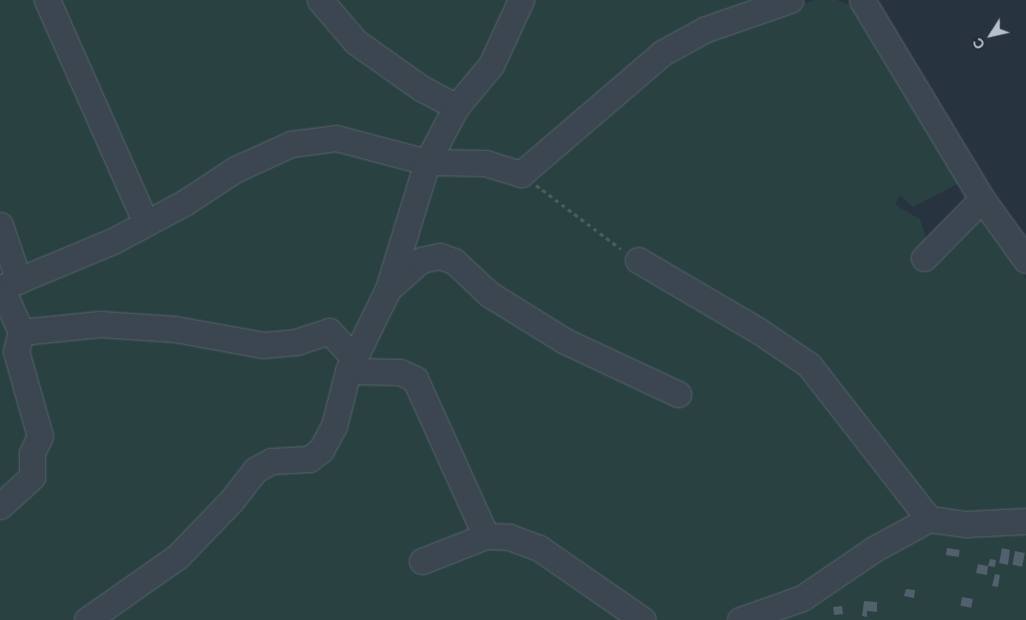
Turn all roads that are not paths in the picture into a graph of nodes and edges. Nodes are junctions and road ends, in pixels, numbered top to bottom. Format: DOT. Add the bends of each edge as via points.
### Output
graph roads {
  1 [pos="47,0"];
  2 [pos="522,0"];
  3 [pos="790,0"];
  4 [pos="862,0"];
  5 [pos="325,1"];
  6 [pos="456,107"];
  7 [pos="428,162"];
  8 [pos="982,200"];
  9 [pos="146,223"];
  10 [pos="0,225"];
  11 [pos="924,258"];
  12 [pos="638,260"];
  13 [pos="1026,260"];
  14 [pos="6,288"];
  15 [pos="388,289"];
  16 [pos="21,332"];
  17 [pos="351,365"];
  18 [pos="678,394"];
  19 [pos="0,506"];
  20 [pos="929,519"];
  21 [pos="1026,521"];
  22 [pos="486,536"];
  23 [pos="422,561"];
  24 [pos="87,620"];
  25 [pos="643,620"];
  26 [pos="740,620"];
  1 -- 9 [label="street"];
  2 -- 6 [label="street" via="491,65"];
  3 -- 7 [label="street" via="706,29 662,53 521,174 504,166 485,163"];
  4 -- 8 [label="street"];
  5 -- 6 [label="street" via="356,42 421,88"];
  6 -- 7 [label="street"];
  7 -- 9 [label="street" via="336,138 291,144 236,169"];
  7 -- 15 [label="street"];
  8 -- 11 [label="street"];
  8 -- 13 [label="street"];
  9 -- 14 [label="street"];
  10 -- 14 [label="street"];
  12 -- 20 [label="street" via="759,331 809,365"];
  14 -- 16 [label="street" via="6,298"];
  15 -- 17 [label="street"];
  15 -- 18 [label="street" via="421,260 440,256 454,261 489,294 565,341"];
  16 -- 17 [label="street" via="100,324 175,329 263,345 296,342 330,332"];
  16 -- 19 [label="street" via="16,351 40,436 32,453 32,477"];
  17 -- 22 [label="street" via="400,372 415,379"];
  17 -- 24 [label="street" via="334,426 321,450 309,460 271,461 255,470 231,501 178,556"];
  20 -- 21 [label="street" via="966,524"];
  20 -- 26 [label="street" via="874,549 802,598"];
  22 -- 23 [label="street"];
  22 -- 25 [label="street" via="509,537 539,548"];
}
